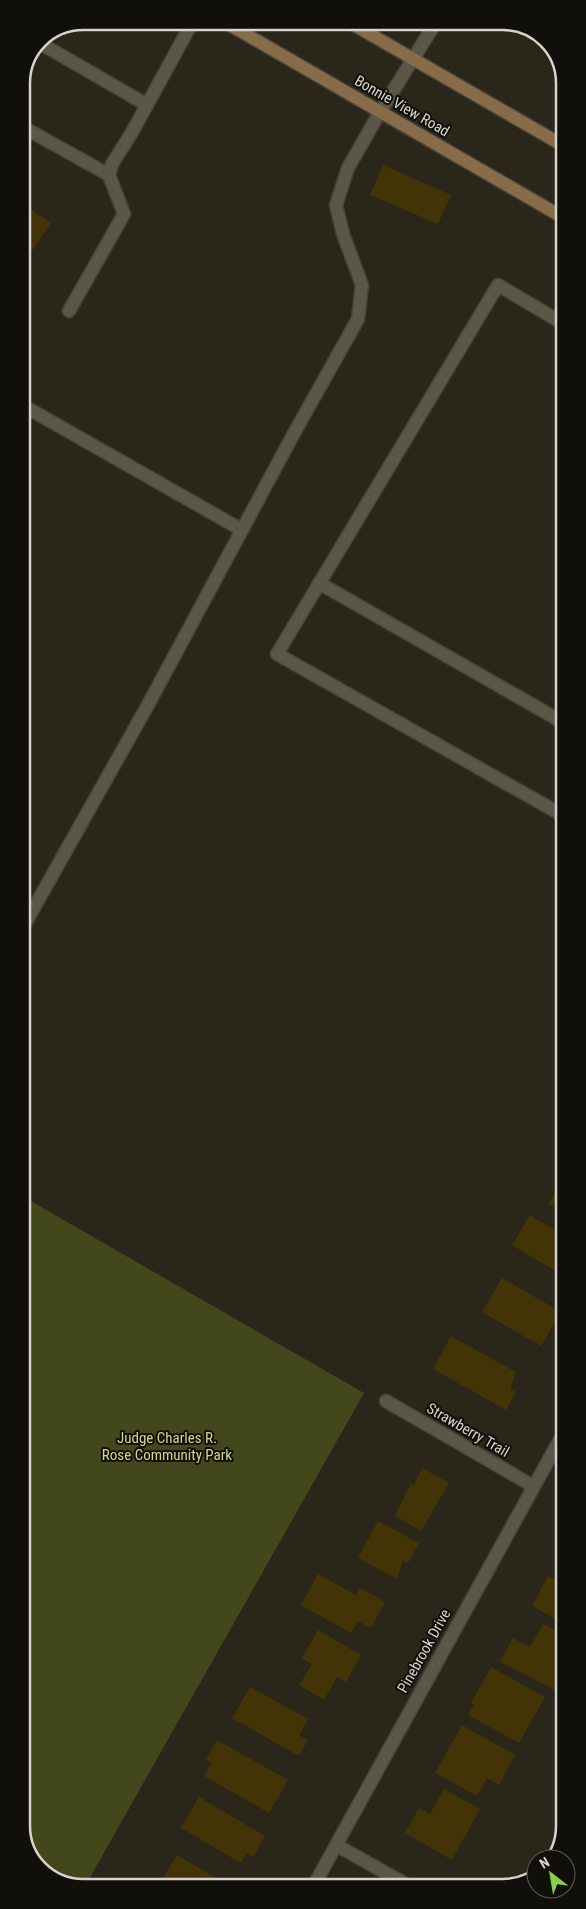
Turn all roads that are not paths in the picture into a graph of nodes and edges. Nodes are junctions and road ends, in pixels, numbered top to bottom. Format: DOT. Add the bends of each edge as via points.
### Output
graph roads {
  1 [pos="188,30"];
  2 [pos="239,30"];
  3 [pos="364,30"];
  4 [pos="431,30"];
  5 [pos="44,46"];
  6 [pos="413,58"];
  7 [pos="147,105"];
  8 [pos="380,112"];
  9 [pos="30,131"];
  10 [pos="556,141"];
  11 [pos="109,174"];
  12 [pos="556,213"];
  13 [pos="69,310"];
  14 [pos="556,319"];
  15 [pos="30,410"];
  16 [pos="242,530"];
  17 [pos="320,583"];
  18 [pos="556,718"];
  19 [pos="556,811"];
  20 [pos="30,915"];
  21 [pos="386,1401"];
  22 [pos="556,1446"];
  23 [pos="533,1486"];
  24 [pos="336,1845"];
  25 [pos="317,1879"];
  26 [pos="397,1879"];
  1 -- 7 [label="street"];
  2 -- 8 [label="main road, Bonnie View Road"];
  3 -- 6 [label="main road"];
  4 -- 6 [label="street"];
  5 -- 7 [label="street"];
  6 -- 8 [label="street"];
  6 -- 10 [label="main road"];
  7 -- 11 [label="street"];
  8 -- 12 [label="main road, Bonnie View Road"];
  8 -- 16 [label="street" via="348,168 336,205 362,285 358,319"];
  9 -- 11 [label="street"];
  11 -- 13 [label="street" via="124,214"];
  14 -- 17 [label="street" via="498,285"];
  15 -- 16 [label="street"];
  16 -- 20 [label="street" via="150,703"];
  17 -- 18 [label="street"];
  17 -- 19 [label="street" via="277,654"];
  21 -- 23 [label="street, Strawberry Trail"];
  22 -- 23 [label="street, Pinebrook Drive"];
  23 -- 24 [label="street, Pinebrook Drive"];
  24 -- 25 [label="street, Pinebrook Drive"];
  24 -- 26 [label="street"];
}
